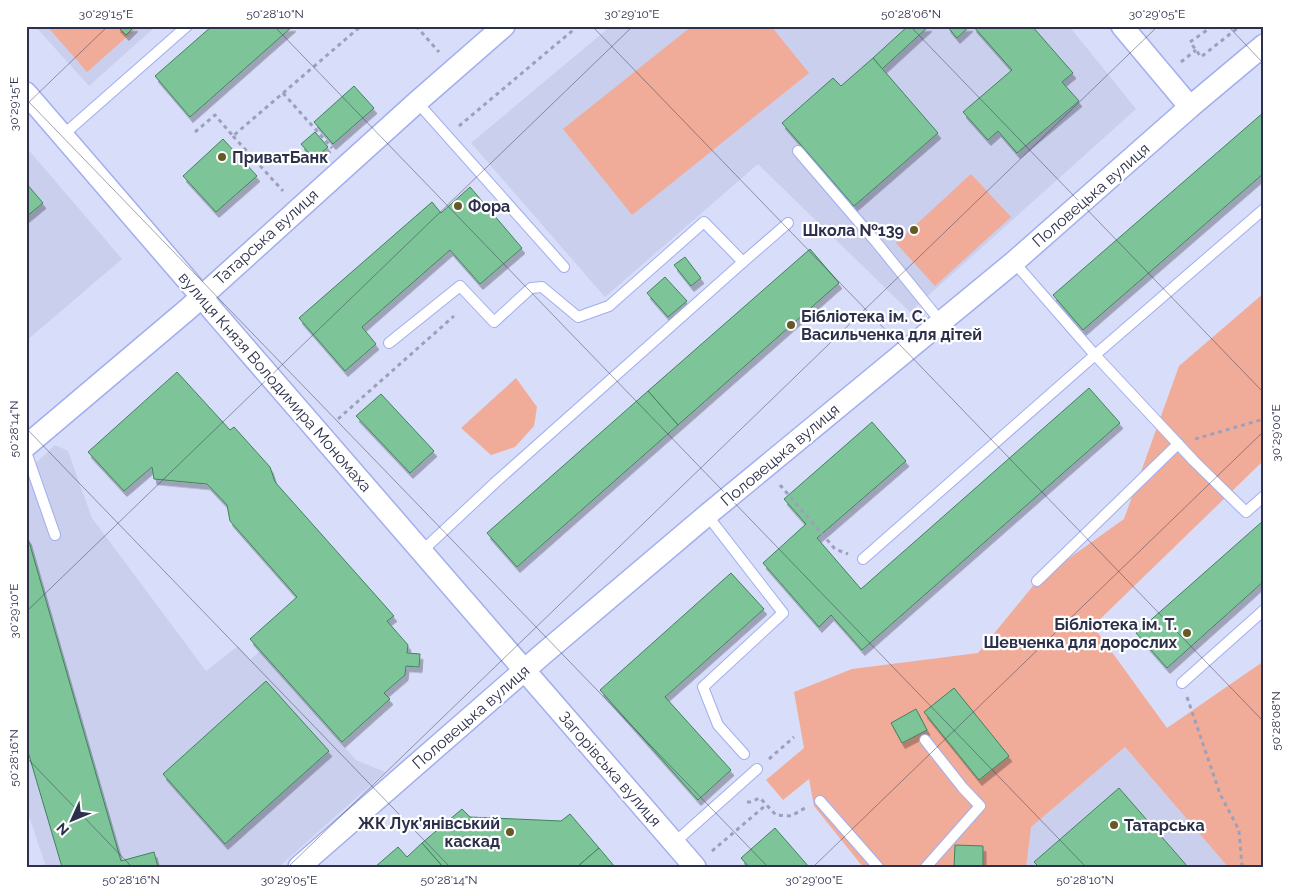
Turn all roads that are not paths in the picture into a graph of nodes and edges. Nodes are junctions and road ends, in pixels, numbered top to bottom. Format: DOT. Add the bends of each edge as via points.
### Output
graph roads {
  1 [pos="187,26"];
  2 [pos="504,26"];
  3 [pos="1122,26"];
  4 [pos="1264,45"];
  5 [pos="26,93"];
  6 [pos="417,102"];
  7 [pos="1190,107"];
  8 [pos="63,135"];
  9 [pos="798,151"];
  10 [pos="1264,209"];
  11 [pos="788,223"];
  12 [pos="743,262"];
  13 [pos="1014,262"];
  14 [pos="564,267"];
  15 [pos="201,296"];
  16 [pos="941,322"];
  17 [pos="389,344"];
  18 [pos="1094,355"];
  19 [pos="1178,444"];
  20 [pos="26,446"];
  21 [pos="26,452"];
  22 [pos="1264,496"];
  23 [pos="707,515"];
  24 [pos="55,535"];
  25 [pos="422,552"];
  26 [pos="863,559"];
  27 [pos="1037,581"];
  28 [pos="1264,610"];
  29 [pos="524,671"];
  30 [pos="1182,683"];
  31 [pos="925,740"];
  32 [pos="744,754"];
  33 [pos="757,769"];
  34 [pos="820,801"];
  35 [pos="674,843"];
  36 [pos="299,867"];
  37 [pos="695,867"];
  38 [pos="878,867"];
  39 [pos="926,867"];
  1 -- 8 [label="lane"];
  2 -- 6 [label="street, Татарська вулиця"];
  3 -- 7 [label="street"];
  4 -- 7 [label="street, Половецька вулиця"];
  5 -- 8 [label="street, вулиця Князя Володимира Мономаха"];
  6 -- 14 [label="lane"];
  6 -- 15 [label="street, Татарська вулиця"];
  7 -- 13 [label="street, Половецька вулиця"];
  8 -- 15 [label="street, вулиця Князя Володимира Мономаха"];
  9 -- 16 [label="lane"];
  10 -- 18 [label="lane"];
  11 -- 12 [label="lane"];
  12 -- 17 [label="lane" via="704,222 609,306 578,317 542,287 531,288 494,322 460,286"];
  12 -- 25 [label="lane"];
  13 -- 16 [label="street, Половецька вулиця"];
  13 -- 18 [label="lane"];
  15 -- 20 [label="street, Татарська вулиця"];
  15 -- 25 [label="street, вулиця Князя Володимира Мономаха"];
  16 -- 23 [label="street, Половецька вулиця"];
  18 -- 19 [label="lane"];
  18 -- 26 [label="lane"];
  19 -- 22 [label="lane" via="1246,512"];
  19 -- 27 [label="lane"];
  21 -- 24 [label="lane"];
  23 -- 29 [label="street, Половецька вулиця"];
  23 -- 32 [label="lane" via="783,613 703,687 718,725"];
  25 -- 29 [label="street, вулиця Князя Володимира Мономаха"];
  28 -- 30 [label="lane"];
  29 -- 35 [label="street, Загорівська вулиця"];
  29 -- 36 [label="street, Половецька вулиця"];
  31 -- 39 [label="lane" via="980,806"];
  33 -- 35 [label="lane"];
  34 -- 38 [label="lane"];
  35 -- 37 [label="street, Загорівська вулиця"];
}
